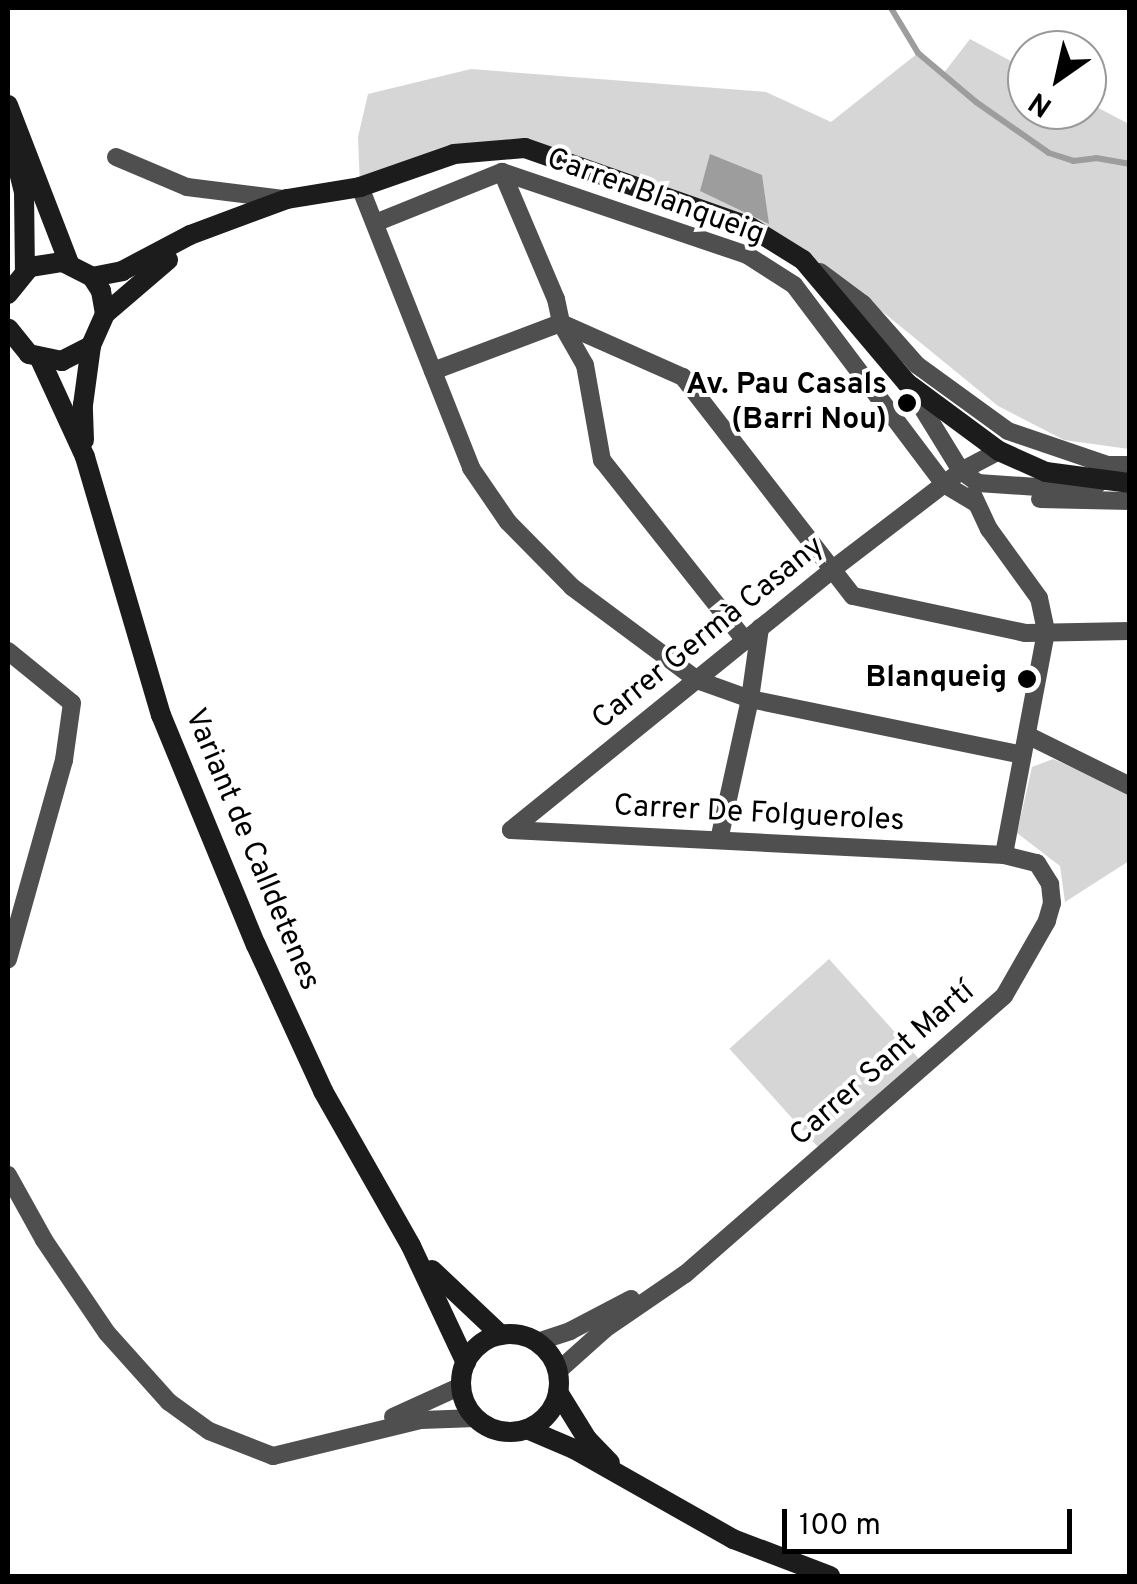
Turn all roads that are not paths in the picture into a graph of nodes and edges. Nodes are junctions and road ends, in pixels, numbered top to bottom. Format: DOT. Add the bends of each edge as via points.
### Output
graph roads {
  1 [pos="8,105"];
  2 [pos="8,129"];
  3 [pos="116,157"];
  4 [pos="502,172"];
  5 [pos="360,187"];
  6 [pos="287,199"];
  7 [pos="233,218"];
  8 [pos="375,223"];
  9 [pos="803,260"];
  10 [pos="69,263"];
  11 [pos="24,271"];
  12 [pos="92,278"];
  13 [pos="8,294"];
  14 [pos="105,314"];
  15 [pos="561,323"];
  16 [pos="8,328"];
  17 [pos="91,346"];
  18 [pos="40,359"];
  19 [pos="433,371"];
  20 [pos="907,383"];
  21 [pos="999,451"];
  22 [pos="84,458"];
  23 [pos="1130,465"];
  24 [pos="961,471"];
  25 [pos="1120,483"];
  26 [pos="944,484"];
  27 [pos="1004,487"];
  28 [pos="1130,502"];
  29 [pos="976,503"];
  30 [pos="833,569"];
  31 [pos="1046,632"];
  32 [pos="1130,632"];
  33 [pos="752,634"];
  34 [pos="8,651"];
  35 [pos="698,680"];
  36 [pos="750,698"];
  37 [pos="1029,736"];
  38 [pos="1022,755"];
  39 [pos="1130,786"];
  40 [pos="511,830"];
  41 [pos="720,840"];
  42 [pos="1004,855"];
  43 [pos="8,959"];
  44 [pos="8,1175"];
  45 [pos="752,1217"];
  46 [pos="410,1246"];
  47 [pos="501,1335"];
  48 [pos="537,1342"];
  49 [pos="466,1363"];
  50 [pos="558,1381"];
  51 [pos="461,1386"];
  52 [pos="476,1418"];
  53 [pos="527,1429"];
  54 [pos="299,1452"];
  55 [pos="628,1483"];
  56 [pos="830,1576"];
  1 -- 10 [label="street"];
  2 -- 11 [label="street" via="24,192"];
  3 -- 6 [label="street" via="187,187"];
  4 -- 8 [label="street, Carrer Blanqueig"];
  4 -- 15 [label="street"];
  4 -- 26 [label="street, Carrer Blanqueig" via="747,255 794,286"];
  5 -- 6 [label="street, Variant de Calldetenes"];
  5 -- 8 [label="street"];
  5 -- 9 [label="street, Variant de Calldetenes" via="454,154 525,148 750,227"];
  6 -- 7 [label="street, Variant de Calldetenes"];
  7 -- 12 [label="street, Variant de Calldetenes" via="122,272"];
  7 -- 14 [label="street, Variant de Calldetenes" via="156,266"];
  8 -- 19 [label="street"];
  9 -- 20 [label="street, Variant de Calldetenes"];
  9 -- 23 [label="street" via="862,304 918,365 1008,431 1108,465"];
  10 -- 11 [label="street" via="42,262"];
  10 -- 12 [label="street"];
  11 -- 13 [label="street"];
  12 -- 14 [label="street"];
  14 -- 17 [label="street, Variant de Calldetenes"];
  15 -- 19 [label="street"];
  15 -- 30 [label="street" via="683,377"];
  15 -- 33 [label="street" via="584,365 602,460"];
  16 -- 18 [label="street, Variant de Calldetenes" via="20,347"];
  17 -- 18 [label="street" via="68,360"];
  17 -- 22 [label="street, Variant de Calldetenes"];
  18 -- 22 [label="street, Variant de Calldetenes"];
  19 -- 35 [label="street" via="471,468 508,522 572,587"];
  20 -- 21 [label="street, Variant de Calldetenes"];
  20 -- 24 [label="street"];
  21 -- 24 [label="street, Carrer Germà Casany"];
  21 -- 25 [label="street, Variant de Calldetenes" via="1046,472"];
  21 -- 27 [label="street"];
  22 -- 46 [label="street, Variant de Calldetenes" via="161,715 256,945 323,1092"];
  24 -- 26 [label="street, Carrer Germà Casany"];
  24 -- 27 [label="street"];
  24 -- 29 [label="street"];
  25 -- 27 [label="street"];
  26 -- 29 [label="street"];
  26 -- 30 [label="street, Carrer Germà Casany"];
  27 -- 28 [label="street" via="1042,499"];
  27 -- 29 [label="street"];
  29 -- 31 [label="street" via="1039,598"];
  30 -- 31 [label="street" via="853,596"];
  30 -- 33 [label="street, Carrer Germà Casany"];
  31 -- 32 [label="street"];
  31 -- 37 [label="street"];
  33 -- 35 [label="street, Carrer Germà Casany"];
  33 -- 36 [label="street"];
  34 -- 43 [label="street" via="72,703 64,760"];
  35 -- 36 [label="street"];
  35 -- 40 [label="street, Carrer Germà Casany"];
  36 -- 38 [label="street"];
  36 -- 41 [label="street"];
  37 -- 38 [label="street"];
  37 -- 39 [label="street"];
  38 -- 42 [label="street"];
  40 -- 41 [label="street, Carrer De Folgueroles"];
  41 -- 42 [label="street, Carrer De Folgueroles"];
  42 -- 45 [label="street, Carrer Sant Martí" via="1037,863 1052,903 1004,996"];
  44 -- 54 [label="street" via="107,1334 170,1402 209,1431 257,1450 273,1456"];
  45 -- 48 [label="street, Carrer Sant Martí" via="654,1287"];
  45 -- 50 [label="street, Carrer Sant Martí" via="605,1329"];
  46 -- 47 [label="street, Variant de Calldetenes"];
  46 -- 49 [label="street, Variant de Calldetenes"];
  47 -- 48 [label="street"];
  47 -- 49 [label="street" via="482,1343"];
  48 -- 50 [label="street"];
  49 -- 51 [label="street"];
  50 -- 53 [label="street" via="548,1416"];
  50 -- 55 [label="street" via="587,1439"];
  51 -- 52 [label="street"];
  51 -- 54 [label="street"];
  52 -- 53 [label="street" via="502,1432"];
  52 -- 54 [label="street" via="421,1420"];
  53 -- 55 [label="street"];
  55 -- 56 [label="street" via="733,1538"];
}
